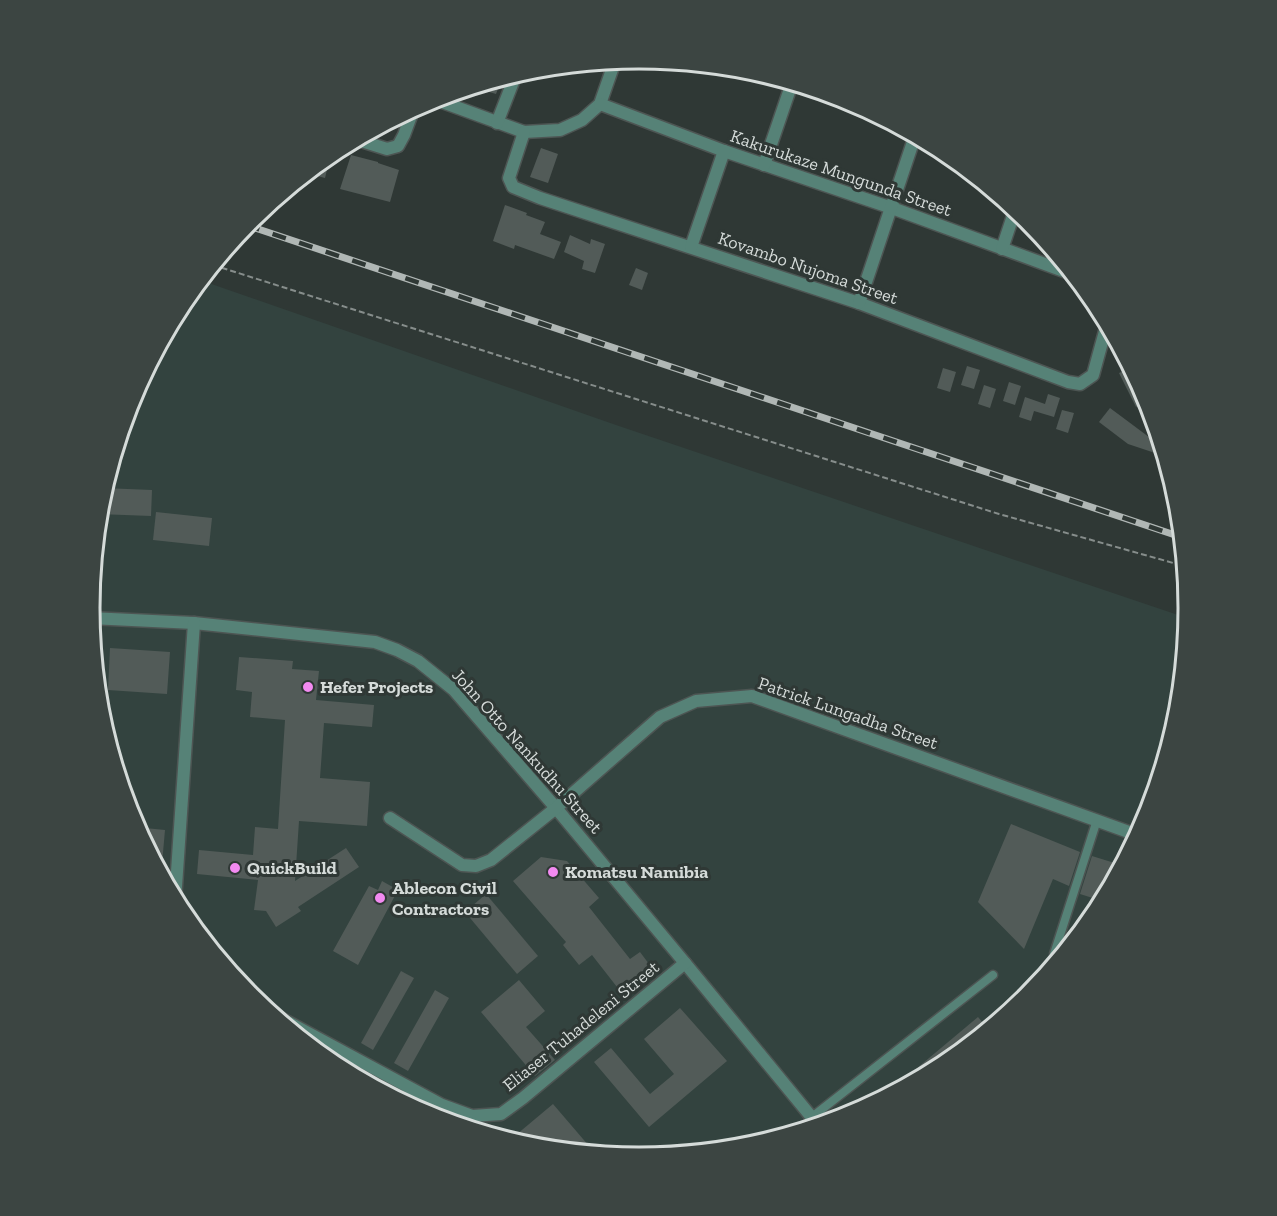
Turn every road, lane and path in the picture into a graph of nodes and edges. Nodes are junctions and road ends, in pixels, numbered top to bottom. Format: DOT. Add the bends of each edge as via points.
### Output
graph roads {
  1 [pos="612,70"];
  2 [pos="512,84"];
  3 [pos="789,91"];
  4 [pos="448,104"];
  5 [pos="600,104"];
  6 [pos="409,121"];
  7 [pos="497,123"];
  8 [pos="524,132"];
  9 [pos="367,142"];
  10 [pos="912,144"];
  11 [pos="724,151"];
  12 [pos="764,165"];
  13 [pos="892,208"];
  14 [pos="1012,219"];
  15 [pos="692,248"];
  16 [pos="1002,249"];
  17 [pos="221,268"];
  18 [pos="1057,269"];
  19 [pos="860,303"];
  20 [pos="1104,336"];
  21 [pos="1175,564"];
  22 [pos="100,618"];
  23 [pos="194,623"];
  24 [pos="556,808"];
  25 [pos="390,818"];
  26 [pos="1097,820"];
  27 [pos="1128,832"];
  28 [pos="176,884"];
  29 [pos="1056,949"];
  30 [pos="685,963"];
  31 [pos="993,975"];
  32 [pos="306,1033"];
  33 [pos="824,1114"];
  34 [pos="812,1118"];
  1 -- 5 [label="street"];
  2 -- 7 [label="street"];
  3 -- 12 [label="street"];
  4 -- 7 [label="street"];
  5 -- 8 [label="street" via="582,120 560,130"];
  5 -- 11 [label="street, Kakurukaze Mungunda Street"];
  6 -- 9 [label="street" via="398,146 387,149"];
  7 -- 8 [label="street"];
  8 -- 15 [label="street, Kovambo Nujoma Street" via="508,178 513,187"];
  10 -- 13 [label="street"];
  11 -- 12 [label="street, Kakurukaze Mungunda Street"];
  11 -- 15 [label="street"];
  12 -- 13 [label="street, Kakurukaze Mungunda Street"];
  13 -- 16 [label="street, Kakurukaze Mungunda Street"];
  13 -- 19 [label="street"];
  14 -- 16 [label="street"];
  15 -- 19 [label="street, Kovambo Nujoma Street"];
  16 -- 18 [label="street, Kakurukaze Mungunda Street"];
  17 -- 21 [label="path" via="999,514"];
  19 -- 20 [label="street, Kovambo Nujoma Street" via="1080,384 1093,375"];
  22 -- 23 [label="street, John Otto Nankudhu Street"];
  23 -- 24 [label="street, John Otto Nankudhu Street" via="375,642 397,650 418,661 454,690"];
  23 -- 28 [label="street"];
  24 -- 25 [label="street, Patrick Lungadha Street" via="491,860 476,866 462,865"];
  24 -- 26 [label="street, Patrick Lungadha Street" via="660,717 696,701 752,696"];
  24 -- 30 [label="street, John Otto Nankudhu Street"];
  26 -- 27 [label="street, Patrick Lungadha Street"];
  26 -- 29 [label="lane"];
  30 -- 32 [label="street, Eliaser Tuhadeleni Street" via="501,1114 472,1116 442,1105"];
  30 -- 34 [label="street, John Otto Nankudhu Street"];
  31 -- 33 [label="lane"];
}
